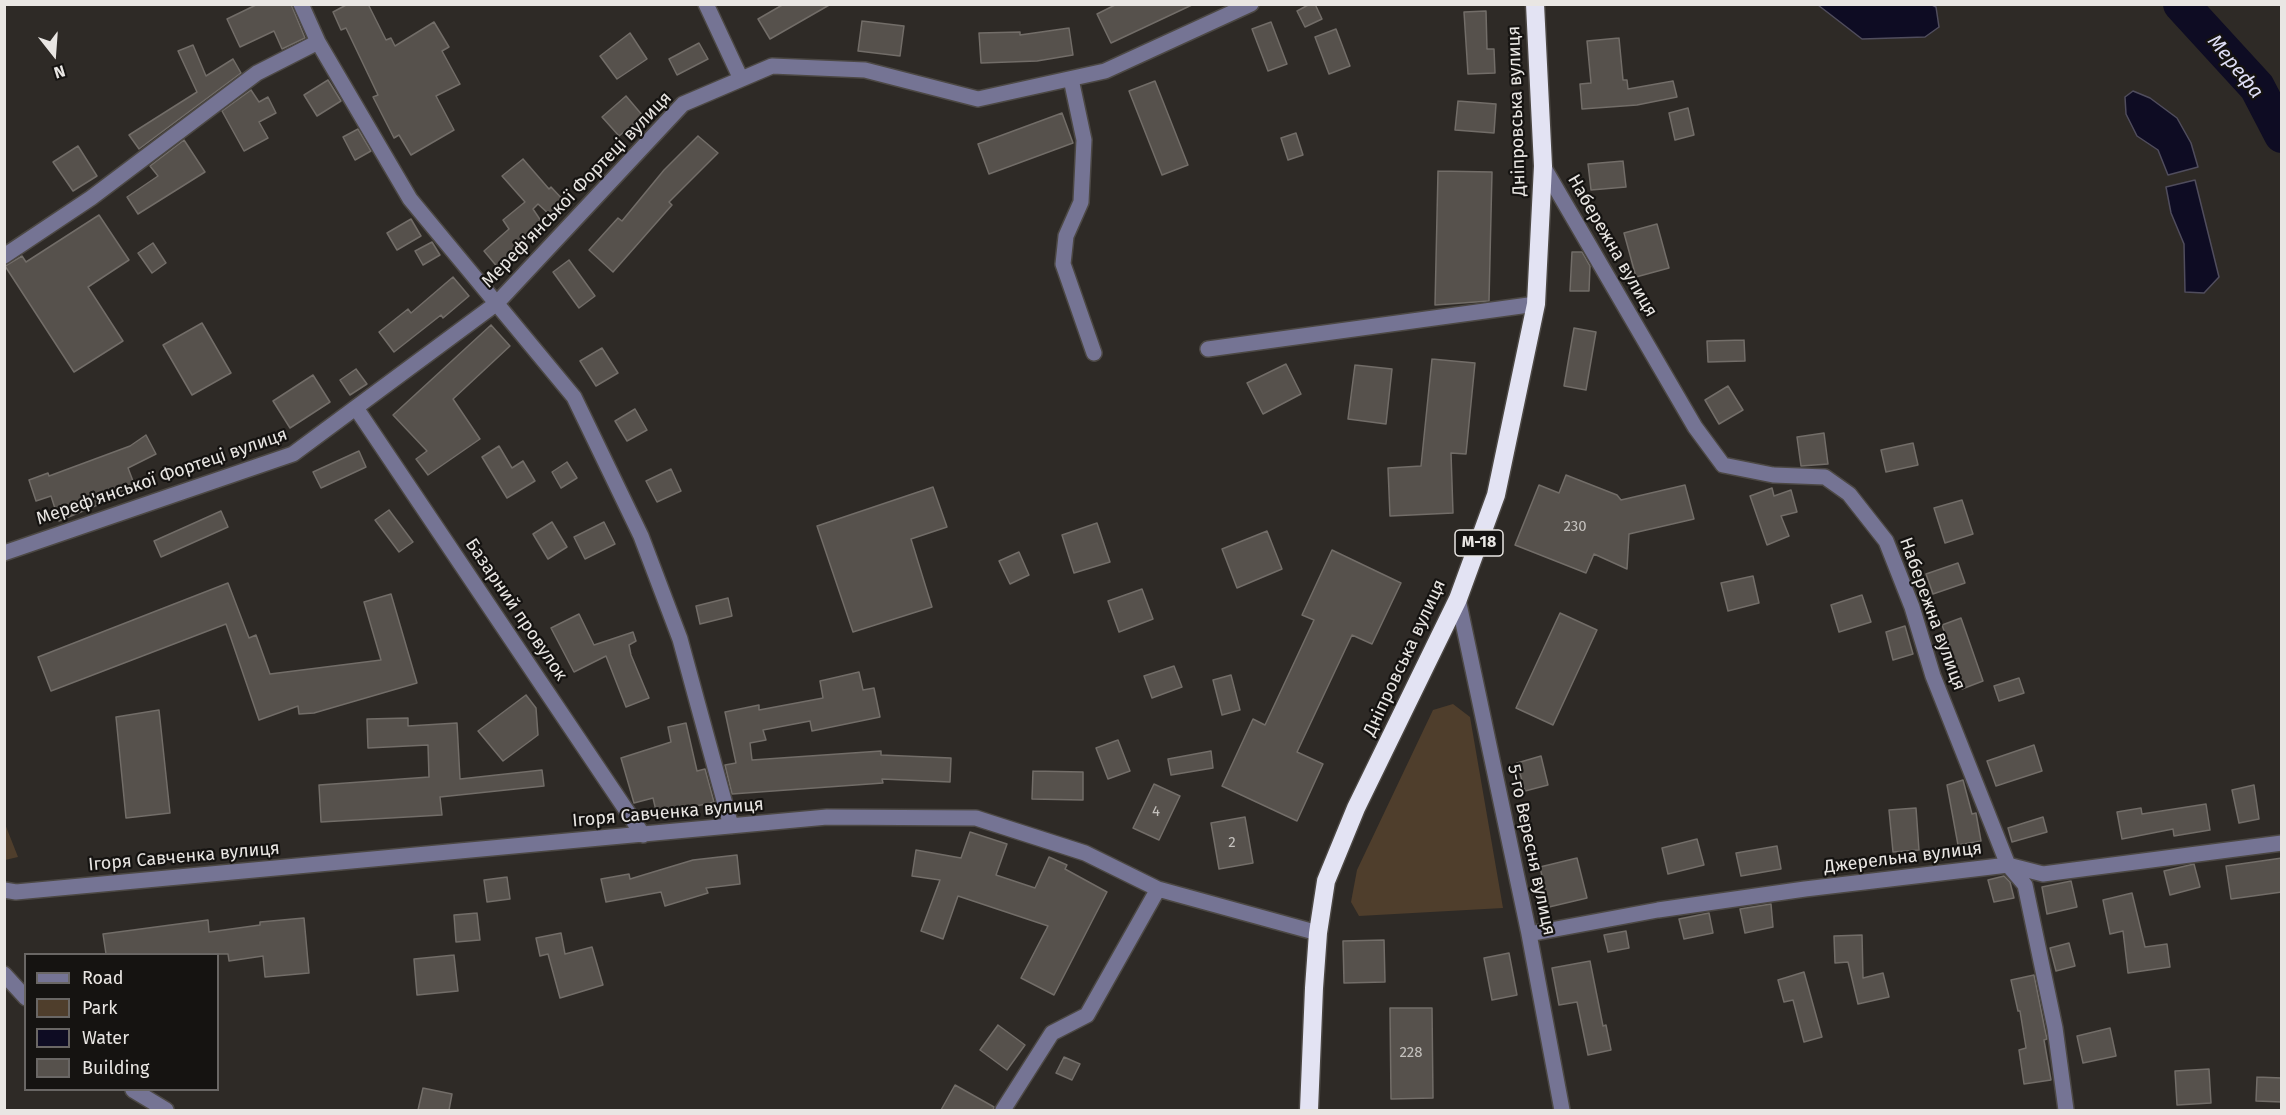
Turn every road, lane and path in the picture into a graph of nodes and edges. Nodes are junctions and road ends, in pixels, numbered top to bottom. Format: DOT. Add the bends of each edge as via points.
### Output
graph roads {
  1 [pos="301,4"];
  2 [pos="706,4"];
  3 [pos="1251,4"];
  4 [pos="1535,4"];
  5 [pos="318,42"];
  6 [pos="1071,79"];
  7 [pos="741,80"];
  8 [pos="1543,166"];
  9 [pos="4,256"];
  10 [pos="496,303"];
  11 [pos="1536,304"];
  12 [pos="1208,349"];
  13 [pos="1094,353"];
  14 [pos="356,408"];
  15 [pos="4,552"];
  16 [pos="1458,599"];
  17 [pos="731,826"];
  18 [pos="643,835"];
  19 [pos="2282,843"];
  20 [pos="2008,865"];
  21 [pos="4,890"];
  22 [pos="1158,890"];
  23 [pos="1318,933"];
  24 [pos="1529,934"];
  25 [pos="4,974"];
  26 [pos="24,996"];
  27 [pos="136,1091"];
  28 [pos="166,1110"];
  29 [pos="1003,1110"];
  30 [pos="1309,1110"];
  31 [pos="1562,1110"];
  32 [pos="2066,1110"];
  1 -- 5 [label="street"];
  2 -- 7 [label="street"];
  3 -- 6 [label="street, Мереф'янської Фортеці вулиця" via="1105,71"];
  4 -- 8 [label="highway, Дніпровська вулиця / М-18"];
  5 -- 9 [label="street" via="257,73 91,198"];
  5 -- 10 [label="street" via="410,199"];
  6 -- 7 [label="street, Мереф'янської Фортеці вулиця" via="978,99 865,70 772,66"];
  6 -- 13 [label="street" via="1084,140 1081,202 1066,236 1063,264"];
  7 -- 10 [label="street, Мереф'янської Фортеці вулиця" via="683,104"];
  8 -- 11 [label="highway, Дніпровська вулиця / М-18"];
  8 -- 20 [label="street, Набережна вулиця" via="1695,427 1723,465 1773,475 1825,477 1849,494 1886,541 1933,676"];
  10 -- 14 [label="street, Мереф'янської Фортеці вулиця"];
  10 -- 17 [label="street" via="574,397 641,536 680,639"];
  11 -- 12 [label="street"];
  11 -- 16 [label="highway, Дніпровська вулиця / М-18" via="1496,495"];
  14 -- 15 [label="street, Мереф'янської Фортеці вулиця" via="293,454"];
  14 -- 18 [label="street, Базарний провулок"];
  16 -- 23 [label="highway, Дніпровська вулиця / М-18" via="1334,856"];
  16 -- 24 [label="street, 5-го Вересня вулиця"];
  17 -- 18 [label="street, Ігоря Савченка вулиця"];
  17 -- 22 [label="street, Ігоря Савченка вулиця" via="827,818 976,818 1085,853"];
  18 -- 21 [label="street, Ігоря Савченка вулиця" via="16,892"];
  19 -- 20 [label="street, Джерельна вулиця" via="2043,874"];
  20 -- 24 [label="street, Джерельна вулиця" via="1669,908"];
  20 -- 32 [label="street, Набережна вулиця" via="2025,885 2037,934"];
  22 -- 23 [label="street, Ігоря Савченка вулиця"];
  22 -- 29 [label="street" via="1087,1015 1052,1033"];
  23 -- 30 [label="highway, Дніпровська вулиця / М-18"];
  24 -- 31 [label="street, 5-го Вересня вулиця"];
  25 -- 26 [label="street"];
  27 -- 28 [label="street"];
}
